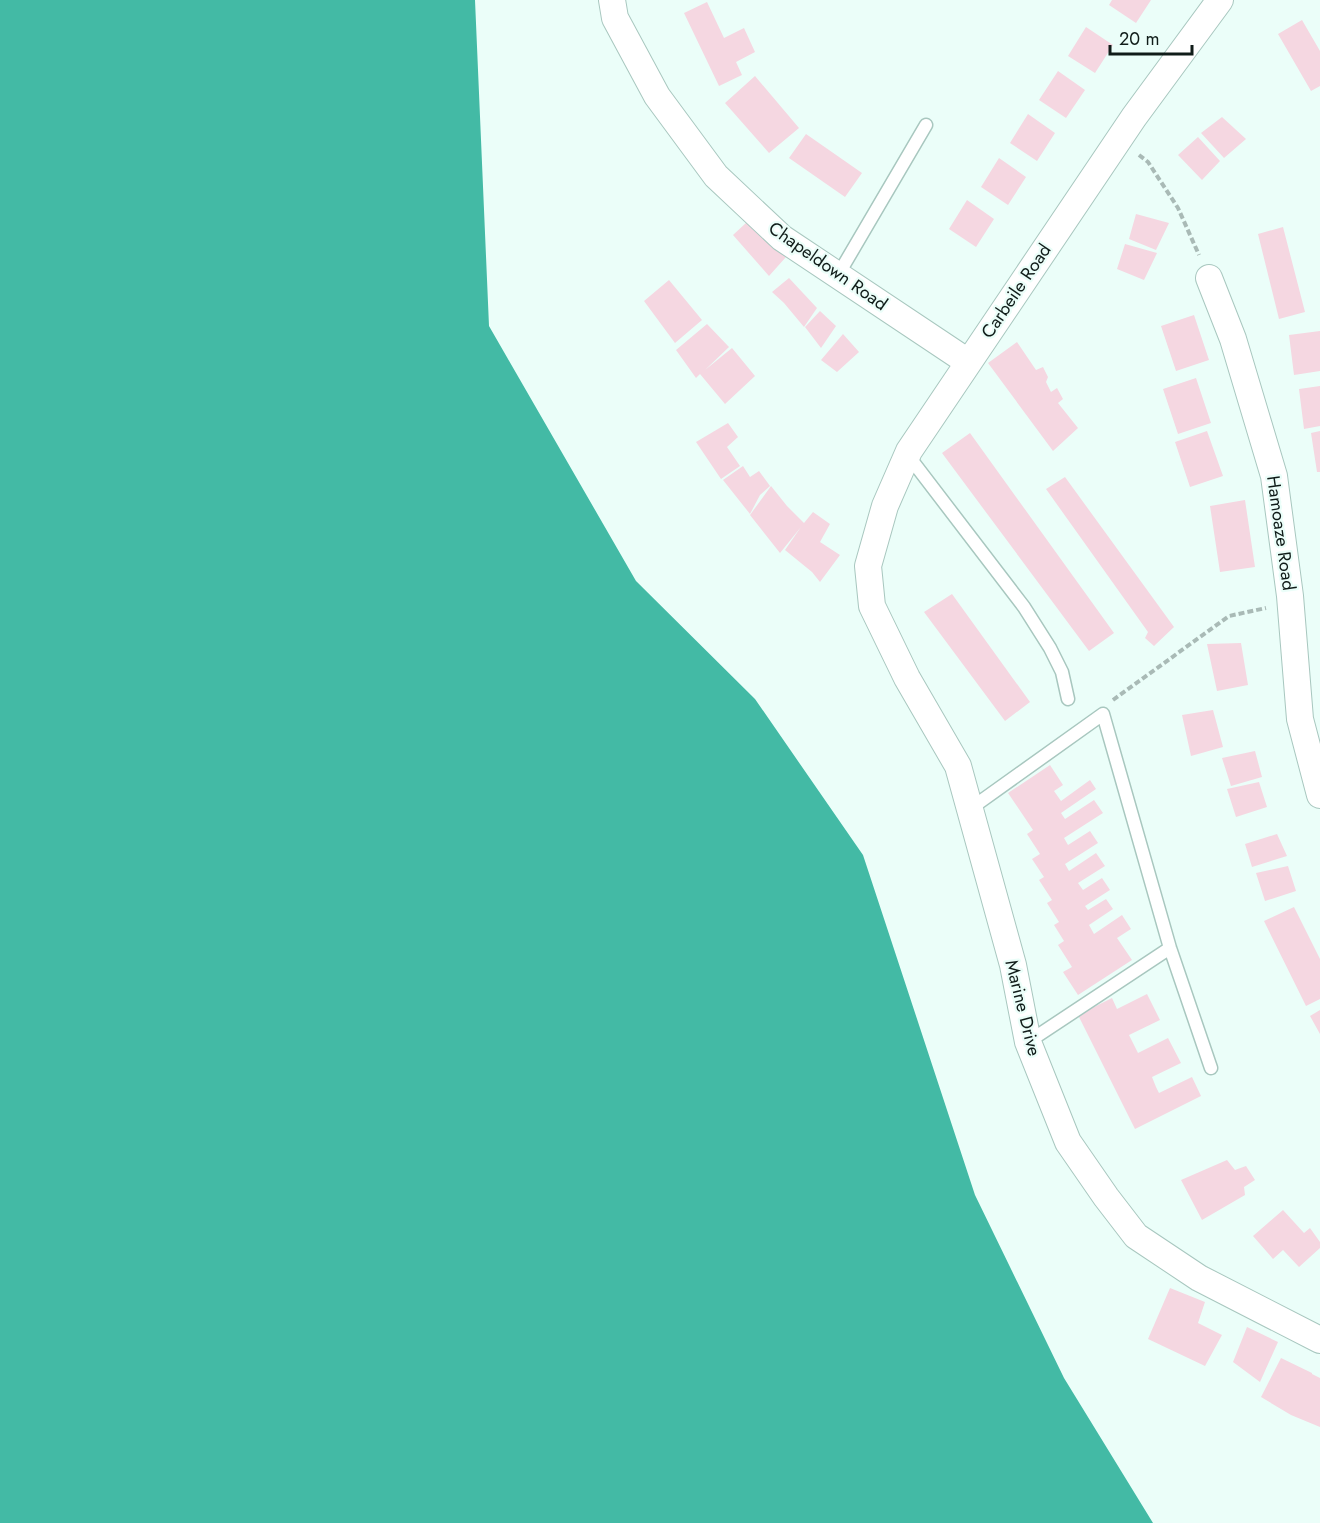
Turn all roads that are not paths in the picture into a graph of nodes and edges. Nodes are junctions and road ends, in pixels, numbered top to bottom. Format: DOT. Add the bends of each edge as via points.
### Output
graph roads {
  1 [pos="612,0"];
  2 [pos="1220,0"];
  3 [pos="926,125"];
  4 [pos="838,275"];
  5 [pos="1209,278"];
  6 [pos="968,362"];
  7 [pos="907,454"];
  8 [pos="872,606"];
  9 [pos="1068,699"];
  10 [pos="1310,716"];
  11 [pos="1320,795"];
  12 [pos="970,809"];
  13 [pos="1170,948"];
  14 [pos="1028,1042"];
  15 [pos="1211,1068"];
  16 [pos="1320,1340"];
  1 -- 4 [label="street, Chapeldown Road" via="615,18 657,96 716,176 782,238"];
  2 -- 6 [label="street, Carbeile Road"];
  3 -- 4 [label="lane"];
  4 -- 6 [label="street, Chapeldown Road"];
  5 -- 10 [label="street, Hamoaze Road" via="1233,339 1274,476"];
  6 -- 7 [label="street, Carbeile Road"];
  7 -- 8 [label="street, Carbeile Road" via="885,506 868,566"];
  7 -- 9 [label="lane" via="1024,607 1062,672"];
  8 -- 12 [label="street, Marine Drive" via="907,678 958,766"];
  10 -- 11 [label="street, Hamoaze Road"];
  12 -- 13 [label="lane" via="1103,714"];
  12 -- 14 [label="street, Marine Drive" via="1013,965"];
  13 -- 14 [label="lane"];
  13 -- 15 [label="lane"];
  14 -- 16 [label="street, Marine Drive" via="1068,1142 1136,1236 1199,1278"];
}
